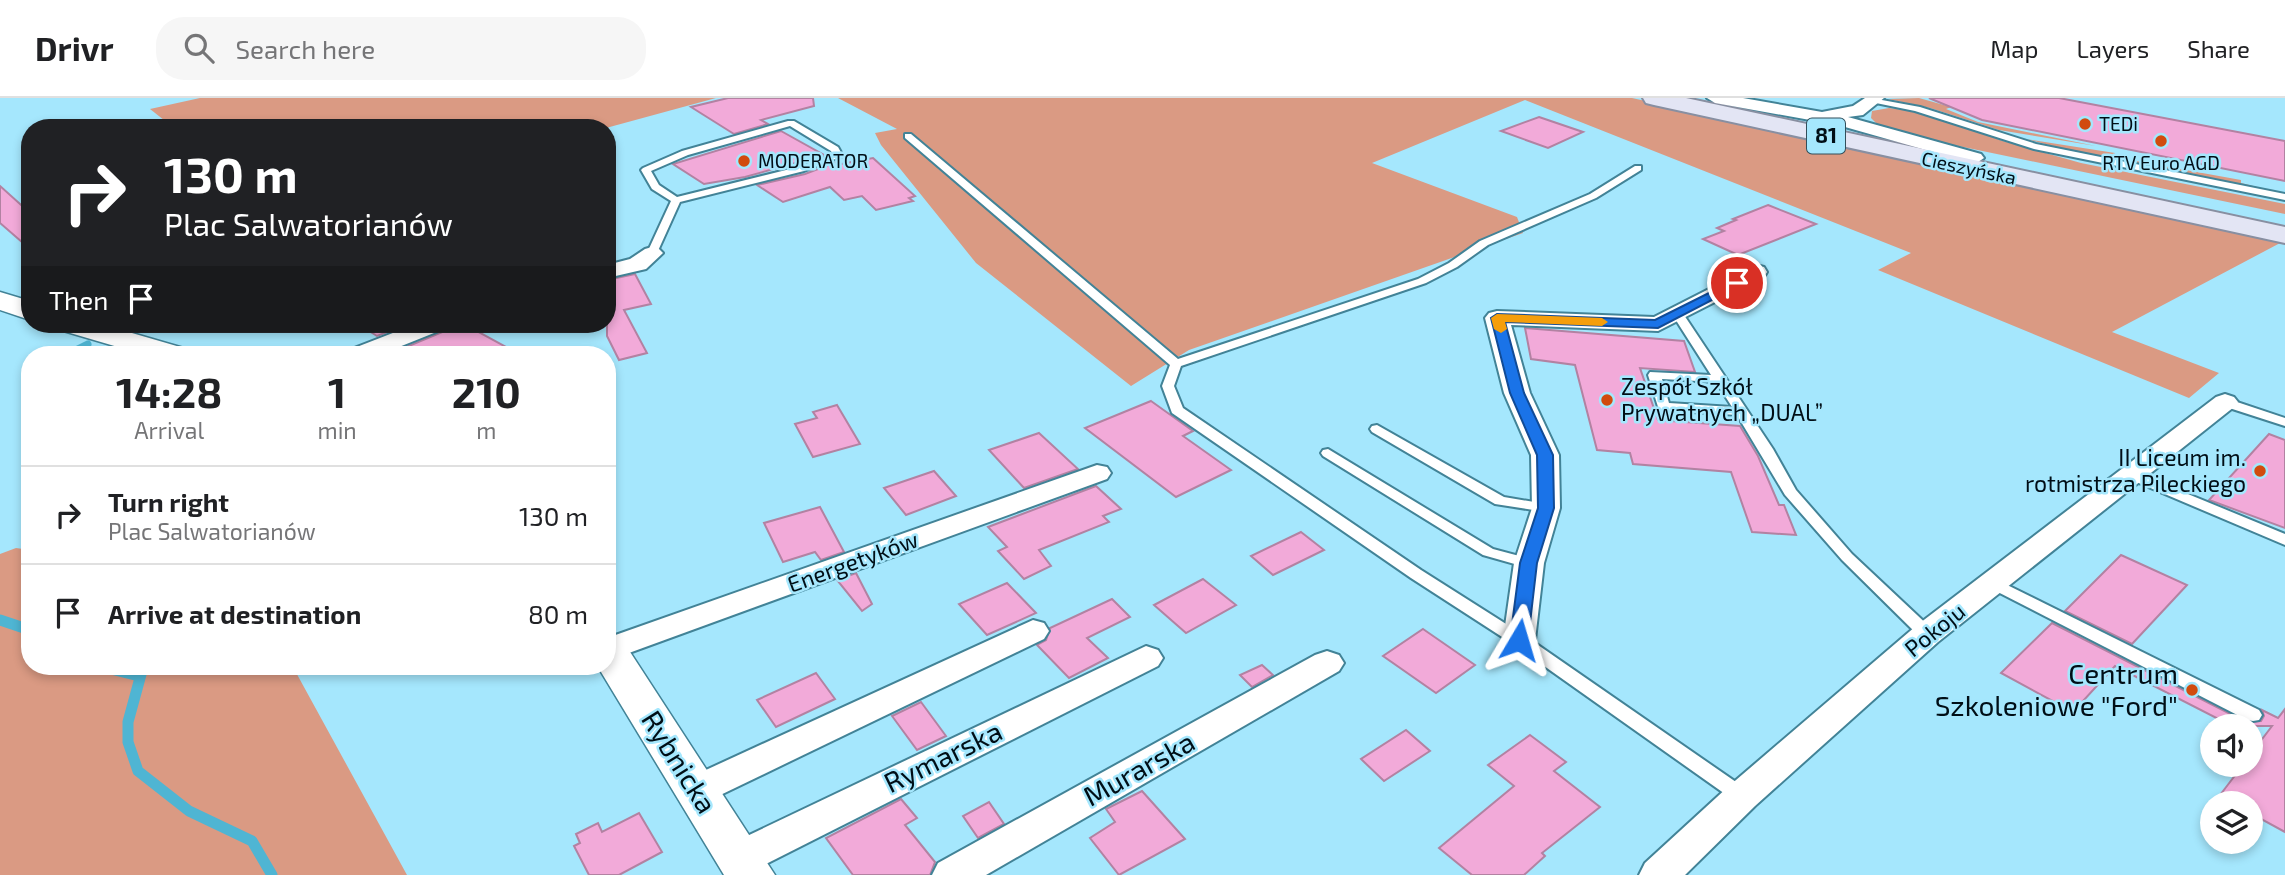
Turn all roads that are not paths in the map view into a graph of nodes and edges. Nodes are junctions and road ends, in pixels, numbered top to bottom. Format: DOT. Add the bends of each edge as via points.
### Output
graph roads {
  1 [pos="1654,98"];
  2 [pos="1702,98"];
  3 [pos="1715,98"];
  4 [pos="1875,99"];
  5 [pos="1743,100"];
  6 [pos="1861,118"];
  7 [pos="908,136"];
  8 [pos="1975,158"];
  9 [pos="1638,168"];
  10 [pos="2285,197"];
  11 [pos="676,200"];
  12 [pos="2285,223"];
  13 [pos="2285,235"];
  14 [pos="652,253"];
  15 [pos="616,270"];
  16 [pos="1756,272"];
  17 [pos="0,300"];
  18 [pos="21,308"];
  19 [pos="1678,314"];
  20 [pos="101,333"];
  21 [pos="413,333"];
  22 [pos="145,346"];
  23 [pos="381,346"];
  24 [pos="1176,365"];
  25 [pos="1721,379"];
  26 [pos="2225,402"];
  27 [pos="1741,411"];
  28 [pos="2285,422"];
  29 [pos="1377,429"];
  30 [pos="1328,453"];
  31 [pos="1097,473"];
  32 [pos="2132,475"];
  33 [pos="1546,508"];
  34 [pos="2285,540"];
  35 [pos="1529,563"];
  36 [pos="1993,583"];
  37 [pos="1033,631"];
  38 [pos="1927,634"];
  39 [pos="1519,640"];
  40 [pos="616,646"];
  41 [pos="1146,658"];
  42 [pos="616,662"];
  43 [pos="1327,663"];
  44 [pos="2251,714"];
  45 [pos="697,790"];
  46 [pos="1742,796"];
  47 [pos="745,866"];
  48 [pos="951,875"];
  49 [pos="1659,875"];
  1 -- 13 [label="main road, Cieszyńska / 81"];
  2 -- 8 [label="main road, Cieszyńska / 81"];
  3 -- 5 [label="street"];
  4 -- 6 [label="street"];
  4 -- 10 [label="lane" via="2034,146"];
  5 -- 6 [label="street" via="1816,116"];
  6 -- 8 [label="street"];
  7 -- 24 [label="lane"];
  8 -- 12 [label="main road, Cieszyńska / 81"];
  9 -- 24 [label="lane" via="1592,196 1484,243 1422,281"];
  11 -- 11 [label="lane" via="655,187 646,170 685,153 791,123 835,149 838,156"];
  11 -- 14 [label="lane"];
  14 -- 15 [label="street" via="638,264"];
  16 -- 19 [label="street"];
  17 -- 18 [label="street"];
  19 -- 25 [label="lane"];
  19 -- 33 [label="street" via="1658,324 1497,318 1517,393 1545,455"];
  20 -- 22 [label="street"];
  21 -- 23 [label="street"];
  24 -- 39 [label="lane" via="1168,386 1177,410"];
  25 -- 27 [label="lane"];
  25 -- 27 [label="lane" via="1654,375 1664,407"];
  26 -- 28 [label="lane"];
  26 -- 32 [label="street, Pokoju"];
  27 -- 38 [label="lane" via="1790,492 1847,557"];
  29 -- 33 [label="lane" via="1500,501"];
  30 -- 35 [label="lane" via="1488,552"];
  31 -- 40 [label="street, Energetyków"];
  32 -- 34 [label="lane"];
  32 -- 36 [label="street, Pokoju"];
  33 -- 35 [label="street"];
  35 -- 39 [label="street"];
  36 -- 38 [label="street, Pokoju"];
  36 -- 44 [label="lane"];
  37 -- 45 [label="street"];
  38 -- 46 [label="street, Pokoju"];
  39 -- 46 [label="lane"];
  41 -- 47 [label="street, Rymarska"];
  42 -- 45 [label="street, Rybnicka"];
  43 -- 48 [label="street, Murarska"];
  45 -- 47 [label="street, Rybnicka"];
  46 -- 49 [label="street, Pokoju"];
}
